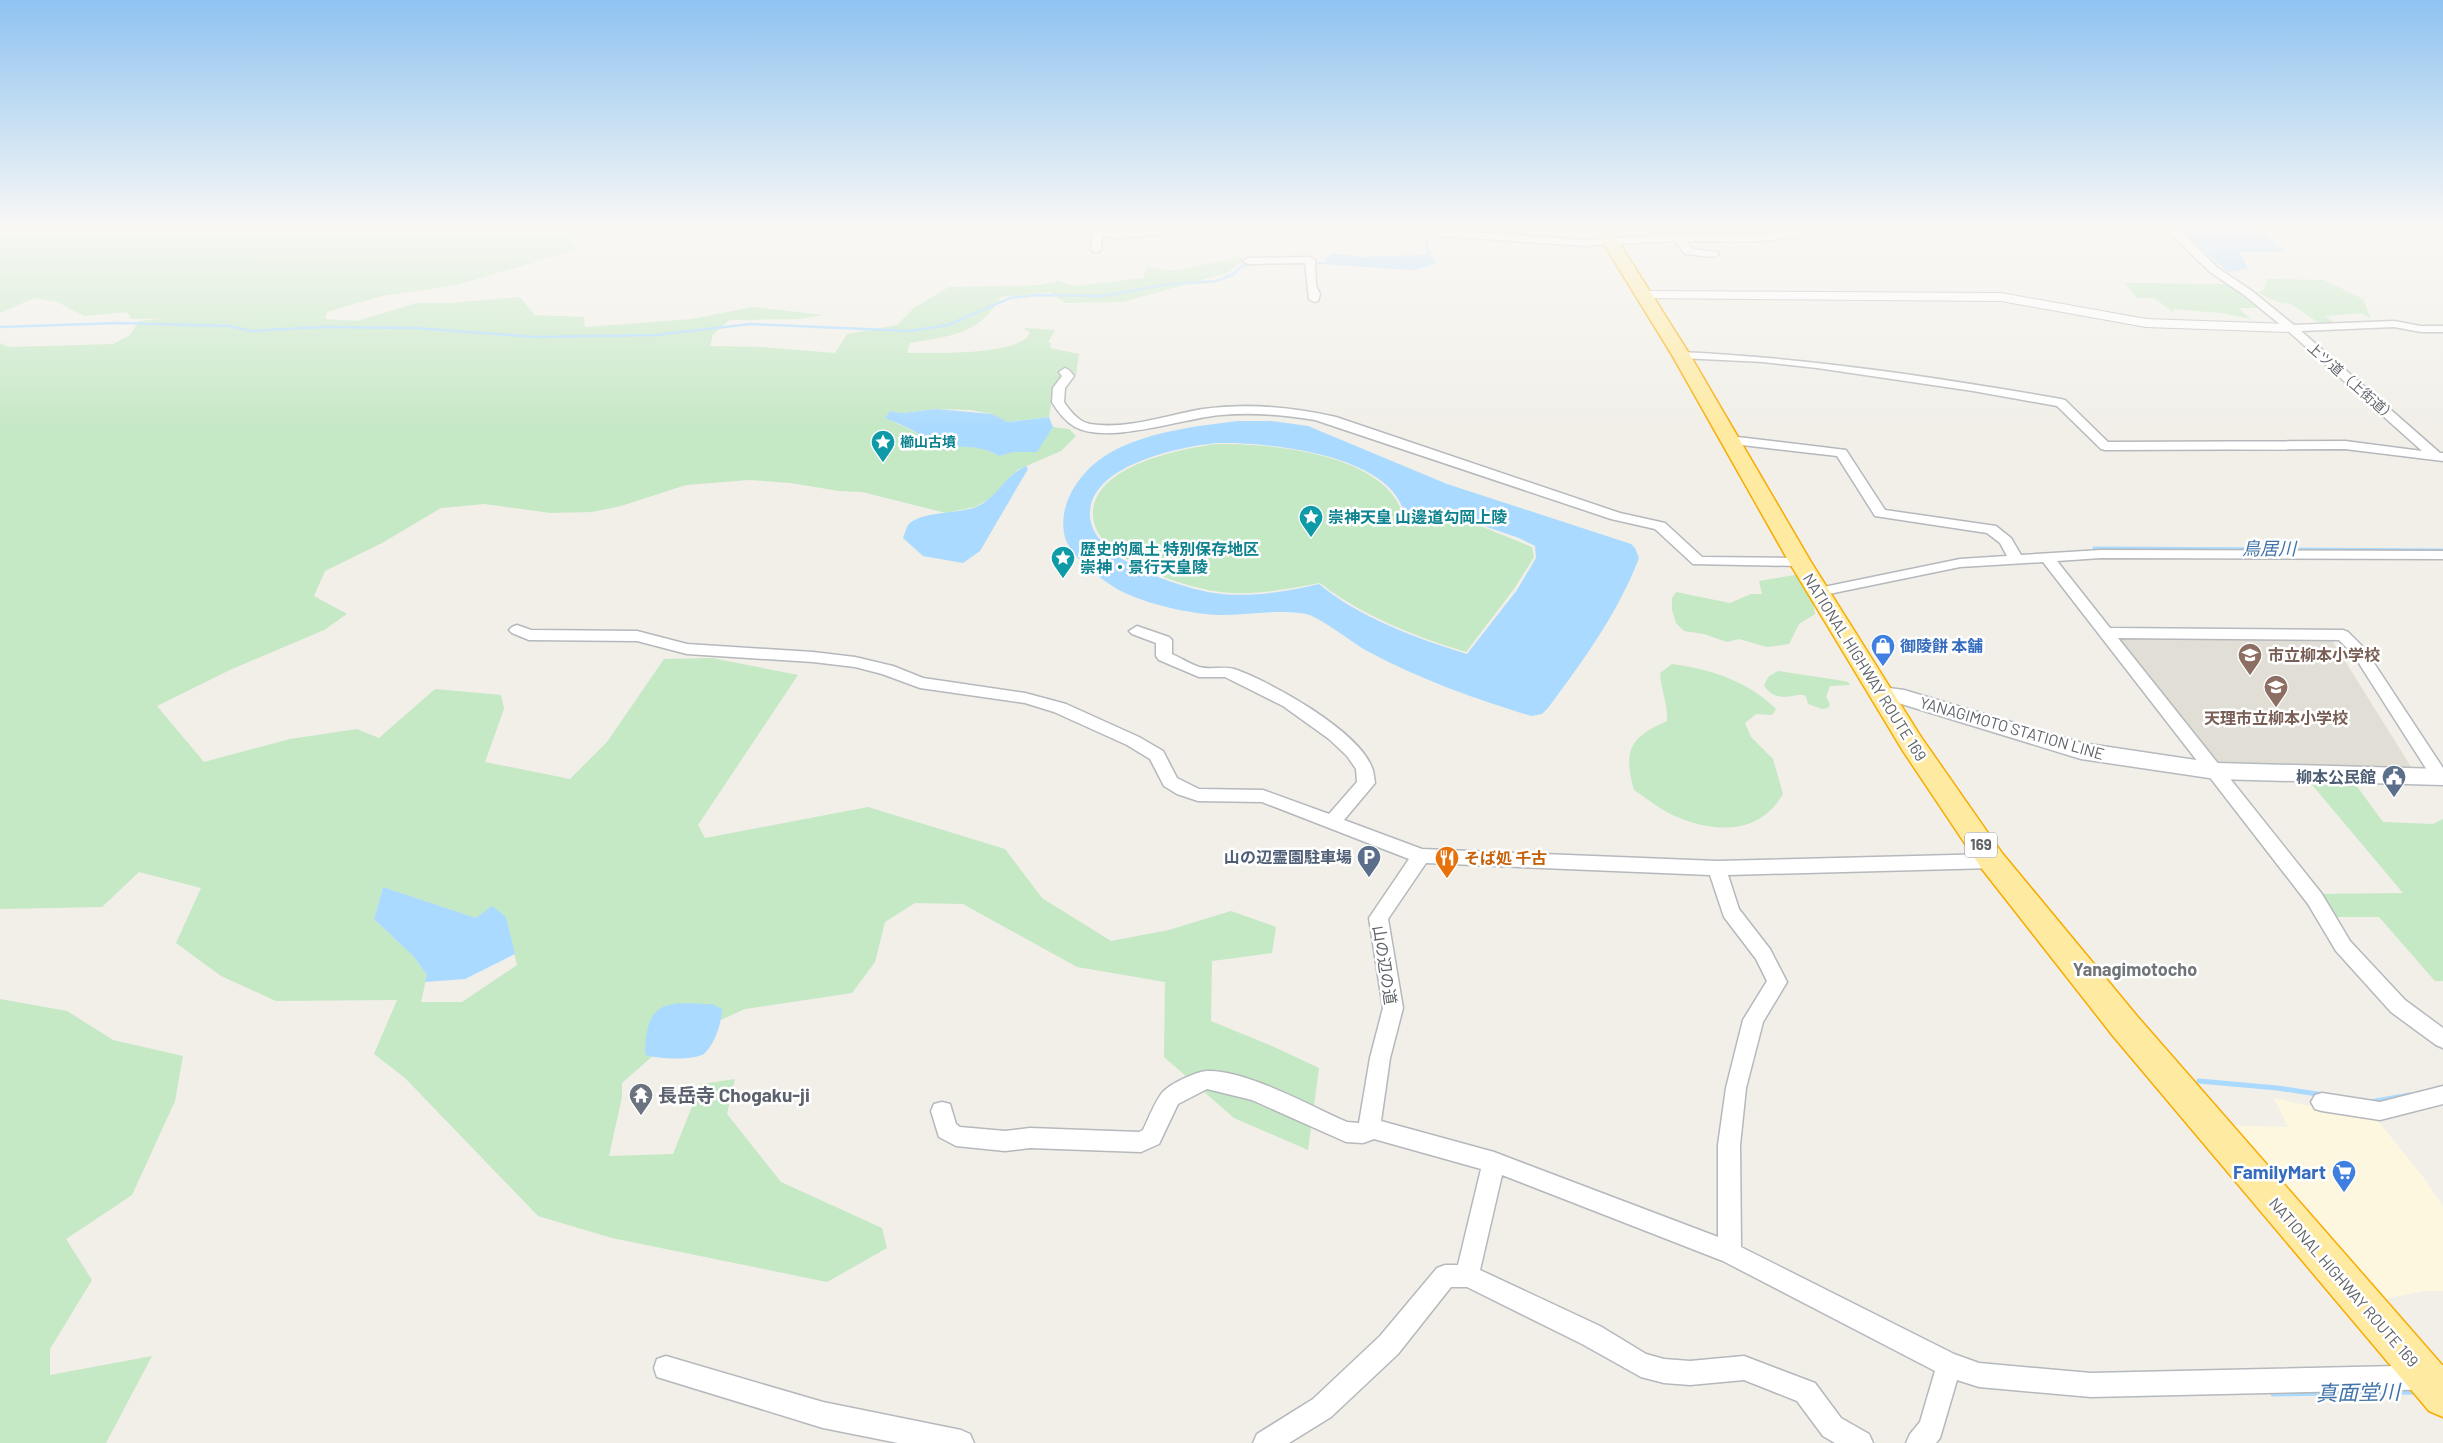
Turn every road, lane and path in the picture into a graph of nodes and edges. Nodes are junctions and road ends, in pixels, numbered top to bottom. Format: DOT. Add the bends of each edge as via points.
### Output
graph roads {
  1 [pos="1315,295"];
  2 [pos="1642,295"];
  3 [pos="1703,295"];
  4 [pos="2250,295"];
  5 [pos="1314,299"];
  6 [pos="2290,328"];
  7 [pos="2443,329"];
  8 [pos="1681,355"];
  9 [pos="1065,372"];
  10 [pos="1729,440"];
  11 [pos="2441,458"];
  12 [pos="2443,555"];
  13 [pos="2047,558"];
  14 [pos="2016,559"];
  15 [pos="1800,562"];
  16 [pos="1819,592"];
  17 [pos="517,630"];
  18 [pos="1137,631"];
  19 [pos="2107,634"];
  20 [pos="1882,694"];
  21 [pos="2216,771"];
  22 [pos="2442,777"];
  23 [pos="1331,822"];
  24 [pos="1421,856"];
  25 [pos="1992,861"];
  26 [pos="1717,868"];
  27 [pos="2443,1039"];
  28 [pos="2443,1095"];
  29 [pos="2322,1102"];
  30 [pos="942,1111"];
  31 [pos="1374,1129"];
  32 [pos="1494,1162"];
  33 [pos="1730,1253"];
  34 [pos="1467,1276"];
  35 [pos="1949,1365"];
  36 [pos="666,1368"];
  37 [pos="2437,1385"];
  38 [pos="961,1443"];
  39 [pos="1266,1443"];
  40 [pos="1860,1443"];
  41 [pos="1919,1443"];
  1 -- 5 [label="street"];
  2 -- 8 [label="highway, NATIONAL HIGHWAY ROUTE 169 / 169"];
  3 -- 6 [label="street" via="2001,297 2146,323"];
  4 -- 6 [label="street, 上ツ道（上街道）"];
  6 -- 7 [label="street" via="2394,324"];
  6 -- 11 [label="street, 上ツ道（上街道）"];
  8 -- 10 [label="highway, NATIONAL HIGHWAY ROUTE 169 / 169"];
  8 -- 11 [label="street" via="1817,365 2061,403 2105,446 2345,445"];
  9 -- 15 [label="street" via="1068,376 1059,388 1058,402 1074,421 1086,427 1121,427 1230,410 1301,413 1332,420 1616,516 1660,526 1698,561"];
  10 -- 14 [label="street" via="1842,453 1880,513 1991,529 2006,541"];
  10 -- 15 [label="highway, NATIONAL HIGHWAY ROUTE 169 / 169"];
  12 -- 13 [label="street" via="2101,554"];
  13 -- 14 [label="street"];
  13 -- 19 [label="street"];
  14 -- 16 [label="street" via="1960,563"];
  15 -- 16 [label="highway, NATIONAL HIGHWAY ROUTE 169 / 169"];
  16 -- 20 [label="highway, NATIONAL HIGHWAY ROUTE 169 / 169"];
  17 -- 23 [label="street" via="529,635 637,636 688,649 855,662 920,683 1025,698 1060,708 1133,741 1157,755 1170,782 1183,790 1198,795 1263,796"];
  18 -- 23 [label="street" via="1164,640 1164,656 1198,672 1227,672 1249,680 1292,704 1342,739 1352,749 1368,777"];
  19 -- 21 [label="street"];
  19 -- 22 [label="street" via="2343,635 2359,651"];
  20 -- 21 [label="main road, YANAGIMOTO STATION LINE" via="1896,695 2081,751"];
  20 -- 25 [label="highway, NATIONAL HIGHWAY ROUTE 169 / 169" via="1936,781"];
  21 -- 22 [label="main road, YANAGIMOTO STATION LINE"];
  21 -- 27 [label="street" via="2315,899 2343,946 2398,1006"];
  23 -- 24 [label="street"];
  24 -- 26 [label="street"];
  24 -- 31 [label="street, 山の辺の道" via="1378,918 1393,1008 1369,1121"];
  25 -- 26 [label="street"];
  25 -- 37 [label="highway, NATIONAL HIGHWAY ROUTE 169 / 169" via="2125,1026"];
  26 -- 33 [label="street" via="1731,912 1763,954 1777,982 1753,1020 1736,1088 1729,1145"];
  28 -- 29 [label="street" via="2380,1112"];
  30 -- 31 [label="street" via="947,1130 956,1136 1005,1141 1039,1138 1141,1142 1151,1137 1170,1097 1206,1080 1258,1092 1346,1132 1363,1134"];
  31 -- 32 [label="street"];
  32 -- 33 [label="street"];
  32 -- 34 [label="street"];
  33 -- 35 [label="street"];
  34 -- 39 [label="street" via="1445,1276 1389,1345 1328,1402"];
  34 -- 40 [label="street" via="1557,1317 1641,1365 1690,1373 1744,1368 1806,1392 1832,1427"];
  35 -- 37 [label="street" via="1979,1375 2091,1385"];
  35 -- 41 [label="street" via="1931,1429"];
  36 -- 38 [label="street" via="823,1415"];
}
